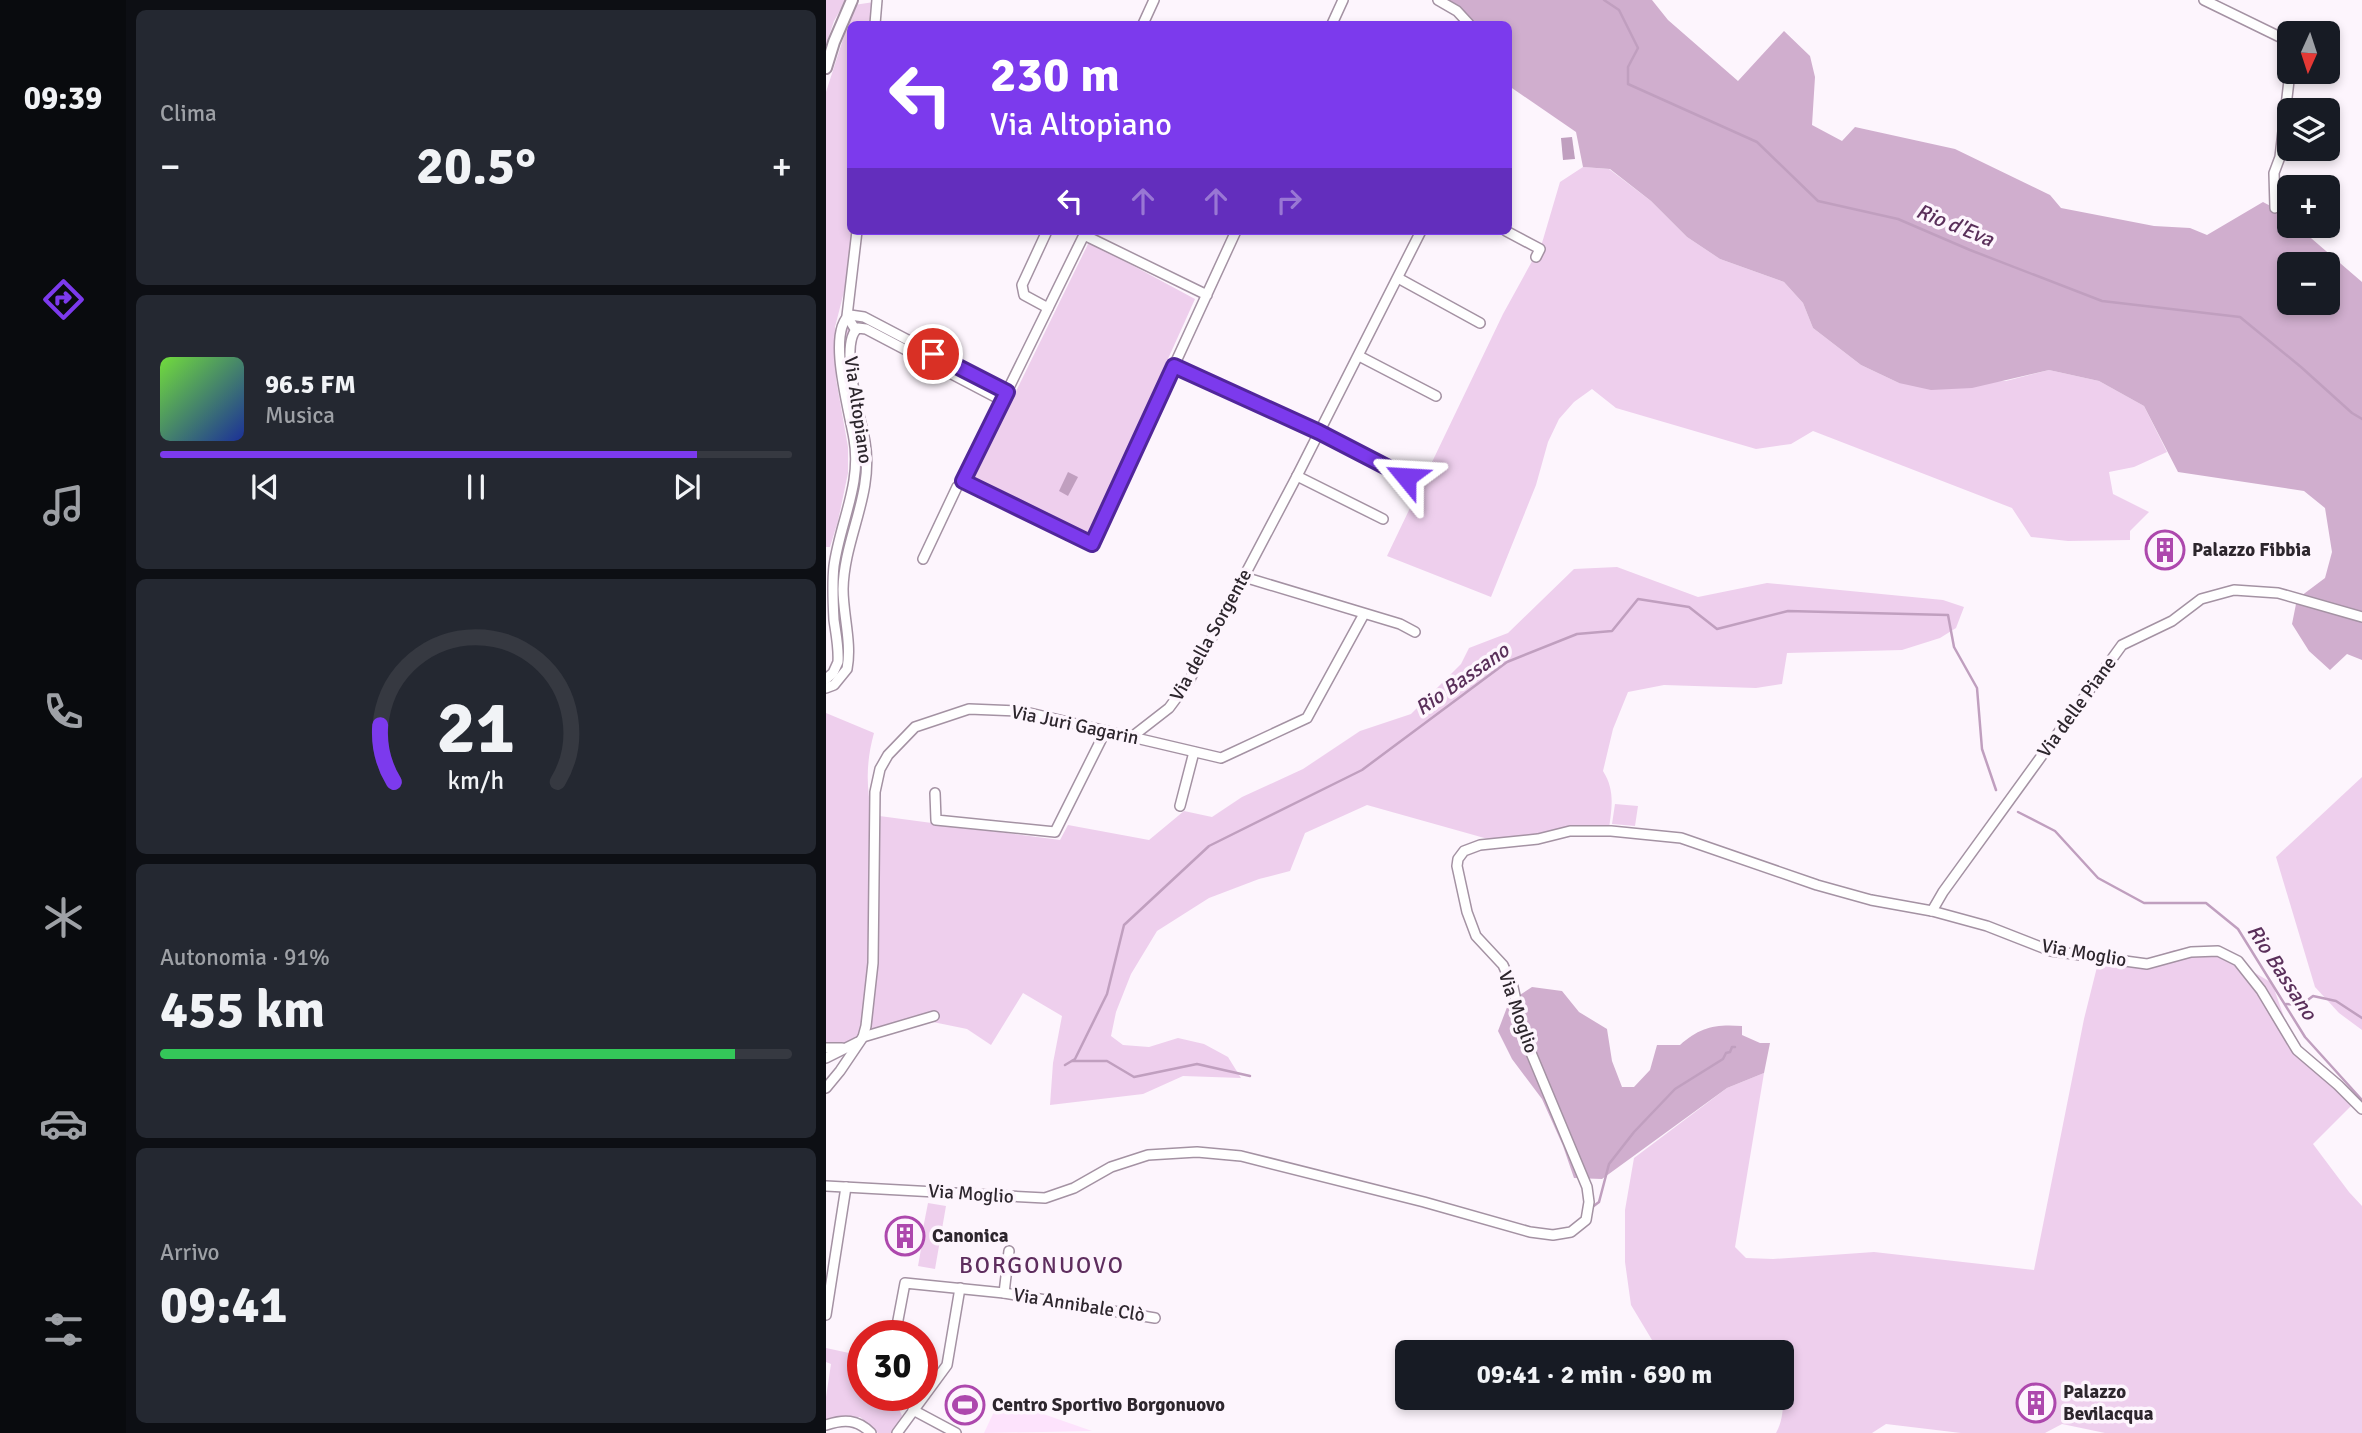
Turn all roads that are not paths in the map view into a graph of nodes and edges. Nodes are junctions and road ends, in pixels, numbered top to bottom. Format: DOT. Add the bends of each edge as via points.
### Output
graph roads {
  1 [pos="852,0"];
  2 [pos="877,0"];
  3 [pos="1154,0"];
  4 [pos="1343,0"];
  5 [pos="1438,0"];
  6 [pos="2204,0"];
  7 [pos="875,21"];
  8 [pos="1144,21"];
  9 [pos="1333,21"];
  10 [pos="1466,21"];
  11 [pos="2277,36"];
  12 [pos="826,67"];
  13 [pos="2289,84"];
  14 [pos="2275,208"];
  15 [pos="1512,234"];
  16 [pos="857,235"];
  17 [pos="1045,235"];
  18 [pos="1234,235"];
  19 [pos="1419,235"];
  20 [pos="1536,257"];
  21 [pos="1398,278"];
  22 [pos="1207,295"];
  23 [pos="1048,308"];
  24 [pos="847,316"];
  25 [pos="1480,323"];
  26 [pos="855,329"];
  27 [pos="1359,356"];
  28 [pos="1174,366"];
  29 [pos="1436,396"];
  30 [pos="1005,397"];
  31 [pos="1319,432"];
  32 [pos="1297,476"];
  33 [pos="1406,477"];
  34 [pos="963,481"];
  35 [pos="1383,519"];
  36 [pos="923,559"];
  37 [pos="1244,577"];
  38 [pos="1364,614"];
  39 [pos="2362,617"];
  40 [pos="1415,632"];
  41 [pos="826,678"];
  42 [pos="826,688"];
  43 [pos="1105,732"];
  44 [pos="1133,736"];
  45 [pos="1194,752"];
  46 [pos="935,793"];
  47 [pos="1180,806"];
  48 [pos="1932,911"];
  49 [pos="934,1016"];
  50 [pos="861,1039"];
  51 [pos="847,1047"];
  52 [pos="826,1048"];
  53 [pos="826,1058"];
  54 [pos="827,1087"];
  55 [pos="2362,1109"];
  56 [pos="826,1186"];
  57 [pos="846,1187"];
  58 [pos="1009,1251"];
  59 [pos="960,1288"];
  60 [pos="1004,1293"];
  61 [pos="826,1315"];
  62 [pos="1154,1318"];
  63 [pos="898,1320"];
  64 [pos="938,1378"];
  65 [pos="912,1411"];
  66 [pos="915,1411"];
  67 [pos="826,1425"];
  68 [pos="871,1433"];
  69 [pos="897,1433"];
  70 [pos="956,1433"];
  1 -- 12 [label="main road"];
  2 -- 7 [label="street"];
  3 -- 8 [label="street"];
  4 -- 9 [label="street"];
  5 -- 10 [label="street"];
  6 -- 11 [label="street"];
  13 -- 14 [label="street" via="2274,173"];
  15 -- 20 [label="street" via="1540,249"];
  16 -- 24 [label="street, Via Altopiano"];
  17 -- 23 [label="street" via="1022,285 1024,295"];
  18 -- 22 [label="street"];
  19 -- 21 [label="street"];
  21 -- 25 [label="street"];
  21 -- 27 [label="street"];
  22 -- 23 [label="street" via="1084,235"];
  22 -- 28 [label="street"];
  23 -- 30 [label="street"];
  24 -- 26 [label="street, Via Altopiano"];
  24 -- 30 [label="street" via="863,317"];
  24 -- 41 [label="street, Via Altopiano" via="840,329 840,353 856,468 834,566 838,662"];
  26 -- 30 [label="street, Via Altopiano" via="866,329"];
  26 -- 42 [label="street, Via Altopiano" via="850,340 851,367 867,478 845,565 847,669"];
  27 -- 29 [label="street"];
  27 -- 31 [label="street"];
  28 -- 31 [label="street"];
  28 -- 34 [label="street" via="1092,544"];
  30 -- 34 [label="street"];
  31 -- 32 [label="street"];
  31 -- 33 [label="street"];
  32 -- 35 [label="street"];
  32 -- 37 [label="street, Via della Sorgente"];
  34 -- 36 [label="street"];
  37 -- 38 [label="street"];
  37 -- 44 [label="street, Via della Sorgente" via="1189,681 1169,708"];
  38 -- 40 [label="street"];
  38 -- 45 [label="street, Via Juri Gagarin" via="1307,718 1221,758"];
  39 -- 48 [label="street, Via delle Piane" via="2278,593 2234,590 2201,599 2172,621 2122,645"];
  43 -- 44 [label="street, Via Juri Gagarin"];
  43 -- 46 [label="street" via="1055,832 936,820"];
  43 -- 50 [label="street, Via Juri Gagarin" via="1021,710 969,709 915,727 888,755 875,792 873,963"];
  44 -- 45 [label="street, Via Juri Gagarin"];
  45 -- 47 [label="street"];
  48 -- 55 [label="street, Via Moglio" via="2051,951 2147,964 2191,952 2218,951 2238,961 2297,1049"];
  48 -- 57 [label="street, Via Moglio" via="1817,885 1681,838 1570,831 1464,851 1457,873 1467,912 1476,936 1503,965 1513,987 1524,1036 1587,1187 1586,1220 1571,1232 1530,1232 1241,1157 1197,1152 1148,1154 1045,1198"];
  49 -- 50 [label="street"];
  50 -- 51 [label="street"];
  50 -- 54 [label="street, Via Juri Gagarin"];
  51 -- 52 [label="street"];
  51 -- 53 [label="street"];
  56 -- 57 [label="street, Via Moglio"];
  57 -- 61 [label="street"];
  58 -- 60 [label="street, Via Annibale Clò"];
  59 -- 60 [label="street, Via Annibale Clò"];
  59 -- 63 [label="street, Via Annibale Clò" via="905,1283"];
  59 -- 64 [label="street" via="947,1366"];
  60 -- 62 [label="street, Via Annibale Clò"];
  65 -- 69 [label="street"];
  66 -- 70 [label="street"];
  67 -- 68 [label="street" via="849,1420"];
}
